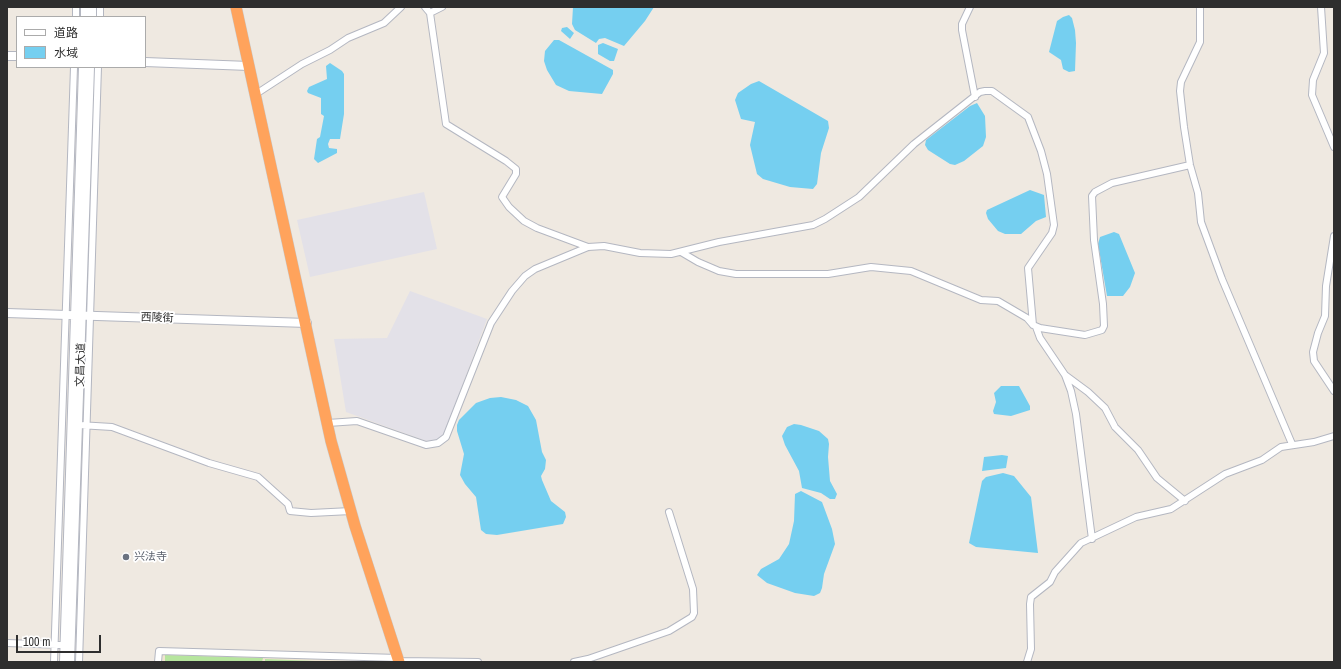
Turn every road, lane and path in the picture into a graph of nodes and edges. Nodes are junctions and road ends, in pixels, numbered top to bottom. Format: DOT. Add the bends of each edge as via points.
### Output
graph roads {
  1 [pos="236,7"];
  2 [pos="401,7"];
  3 [pos="425,7"];
  4 [pos="442,7"];
  5 [pos="970,7"];
  6 [pos="1200,7"];
  7 [pos="1321,7"];
  8 [pos="430,13"];
  9 [pos="146,62"];
  10 [pos="249,66"];
  11 [pos="74,68"];
  12 [pos="83,68"];
  13 [pos="90,68"];
  14 [pos="98,68"];
  15 [pos="256,94"];
  16 [pos="975,97"];
  17 [pos="1334,147"];
  18 [pos="1190,164"];
  19 [pos="1334,236"];
  20 [pos="588,247"];
  21 [pos="681,252"];
  22 [pos="7,313"];
  23 [pos="66,315"];
  24 [pos="83,316"];
  25 [pos="307,323"];
  26 [pos="1035,326"];
  27 [pos="1065,375"];
  28 [pos="1334,391"];
  29 [pos="328,423"];
  30 [pos="83,425"];
  31 [pos="1334,436"];
  32 [pos="1292,444"];
  33 [pos="1185,501"];
  34 [pos="351,511"];
  35 [pos="669,512"];
  36 [pos="1092,539"];
  37 [pos="7,643"];
  38 [pos="54,645"];
  39 [pos="64,645"];
  40 [pos="399,660"];
  41 [pos="54,662"];
  42 [pos="64,662"];
  43 [pos="70,662"];
  44 [pos="79,662"];
  45 [pos="158,662"];
  46 [pos="478,662"];
  47 [pos="574,662"];
  48 [pos="1027,662"];
  1 -- 10 [label="highway"];
  2 -- 15 [label="street" via="384,23 348,38"];
  3 -- 8 [label="street"];
  4 -- 8 [label="street"];
  5 -- 16 [label="street" via="962,30"];
  6 -- 18 [label="street" via="1200,42 1180,86"];
  7 -- 17 [label="street" via="1324,53 1313,80 1312,95"];
  8 -- 20 [label="street" via="446,124 516,169 516,174 502,197 524,220 537,228"];
  9 -- 10 [label="main road"];
  10 -- 15 [label="highway"];
  11 -- 23 [label="street"];
  12 -- 24 [label="main road, 文昌大道"];
  13 -- 24 [label="main road, 文昌大道"];
  14 -- 24 [label="street"];
  15 -- 25 [label="highway"];
  16 -- 21 [label="street" via="914,144 863,194 826,220 805,228 719,242"];
  16 -- 26 [label="street" via="985,91 992,91 1028,117 1041,151 1054,225 1052,233 1028,268"];
  18 -- 26 [label="street" via="1117,182 1102,187 1093,194 1091,209 1103,304 1103,328 1079,336"];
  18 -- 32 [label="street" via="1204,231"];
  19 -- 28 [label="street" via="1326,286 1325,316 1313,352 1314,361"];
  20 -- 21 [label="street" via="604,246 649,254"];
  20 -- 29 [label="street" via="535,269 525,276 505,301 491,323 446,437 441,442 426,445 357,421"];
  21 -- 26 [label="street" via="720,271 743,275 828,274 871,267 911,271 981,300 998,301 1027,318"];
  22 -- 23 [label="main road, 西陵街"];
  23 -- 24 [label="main road, 西陵街"];
  23 -- 38 [label="street"];
  24 -- 25 [label="main road, 西陵街"];
  24 -- 30 [label="main road, 文昌大道"];
  24 -- 39 [label="main road, 文昌大道"];
  25 -- 29 [label="highway"];
  26 -- 27 [label="street" via="1040,338"];
  27 -- 33 [label="street" via="1105,408 1115,427 1138,450 1157,478"];
  27 -- 36 [label="street" via="1076,414"];
  29 -- 34 [label="highway"];
  30 -- 34 [label="street" via="112,427 208,463 258,477 288,504 290,511"];
  30 -- 43 [label="main road, 文昌大道"];
  30 -- 44 [label="street"];
  31 -- 32 [label="street" via="1310,443"];
  32 -- 33 [label="street" via="1256,463 1225,474"];
  33 -- 36 [label="street" via="1160,513 1136,517"];
  34 -- 40 [label="highway"];
  35 -- 47 [label="street" via="693,589 692,617 669,631"];
  36 -- 48 [label="street" via="1081,544 1055,572 1050,582 1031,597 1031,649"];
  37 -- 38 [label="street"];
  38 -- 39 [label="street"];
  38 -- 41 [label="street"];
  39 -- 42 [label="main road, 文昌大道"];
  40 -- 45 [label="street" via="158,651"];
  40 -- 46 [label="street"];
}
